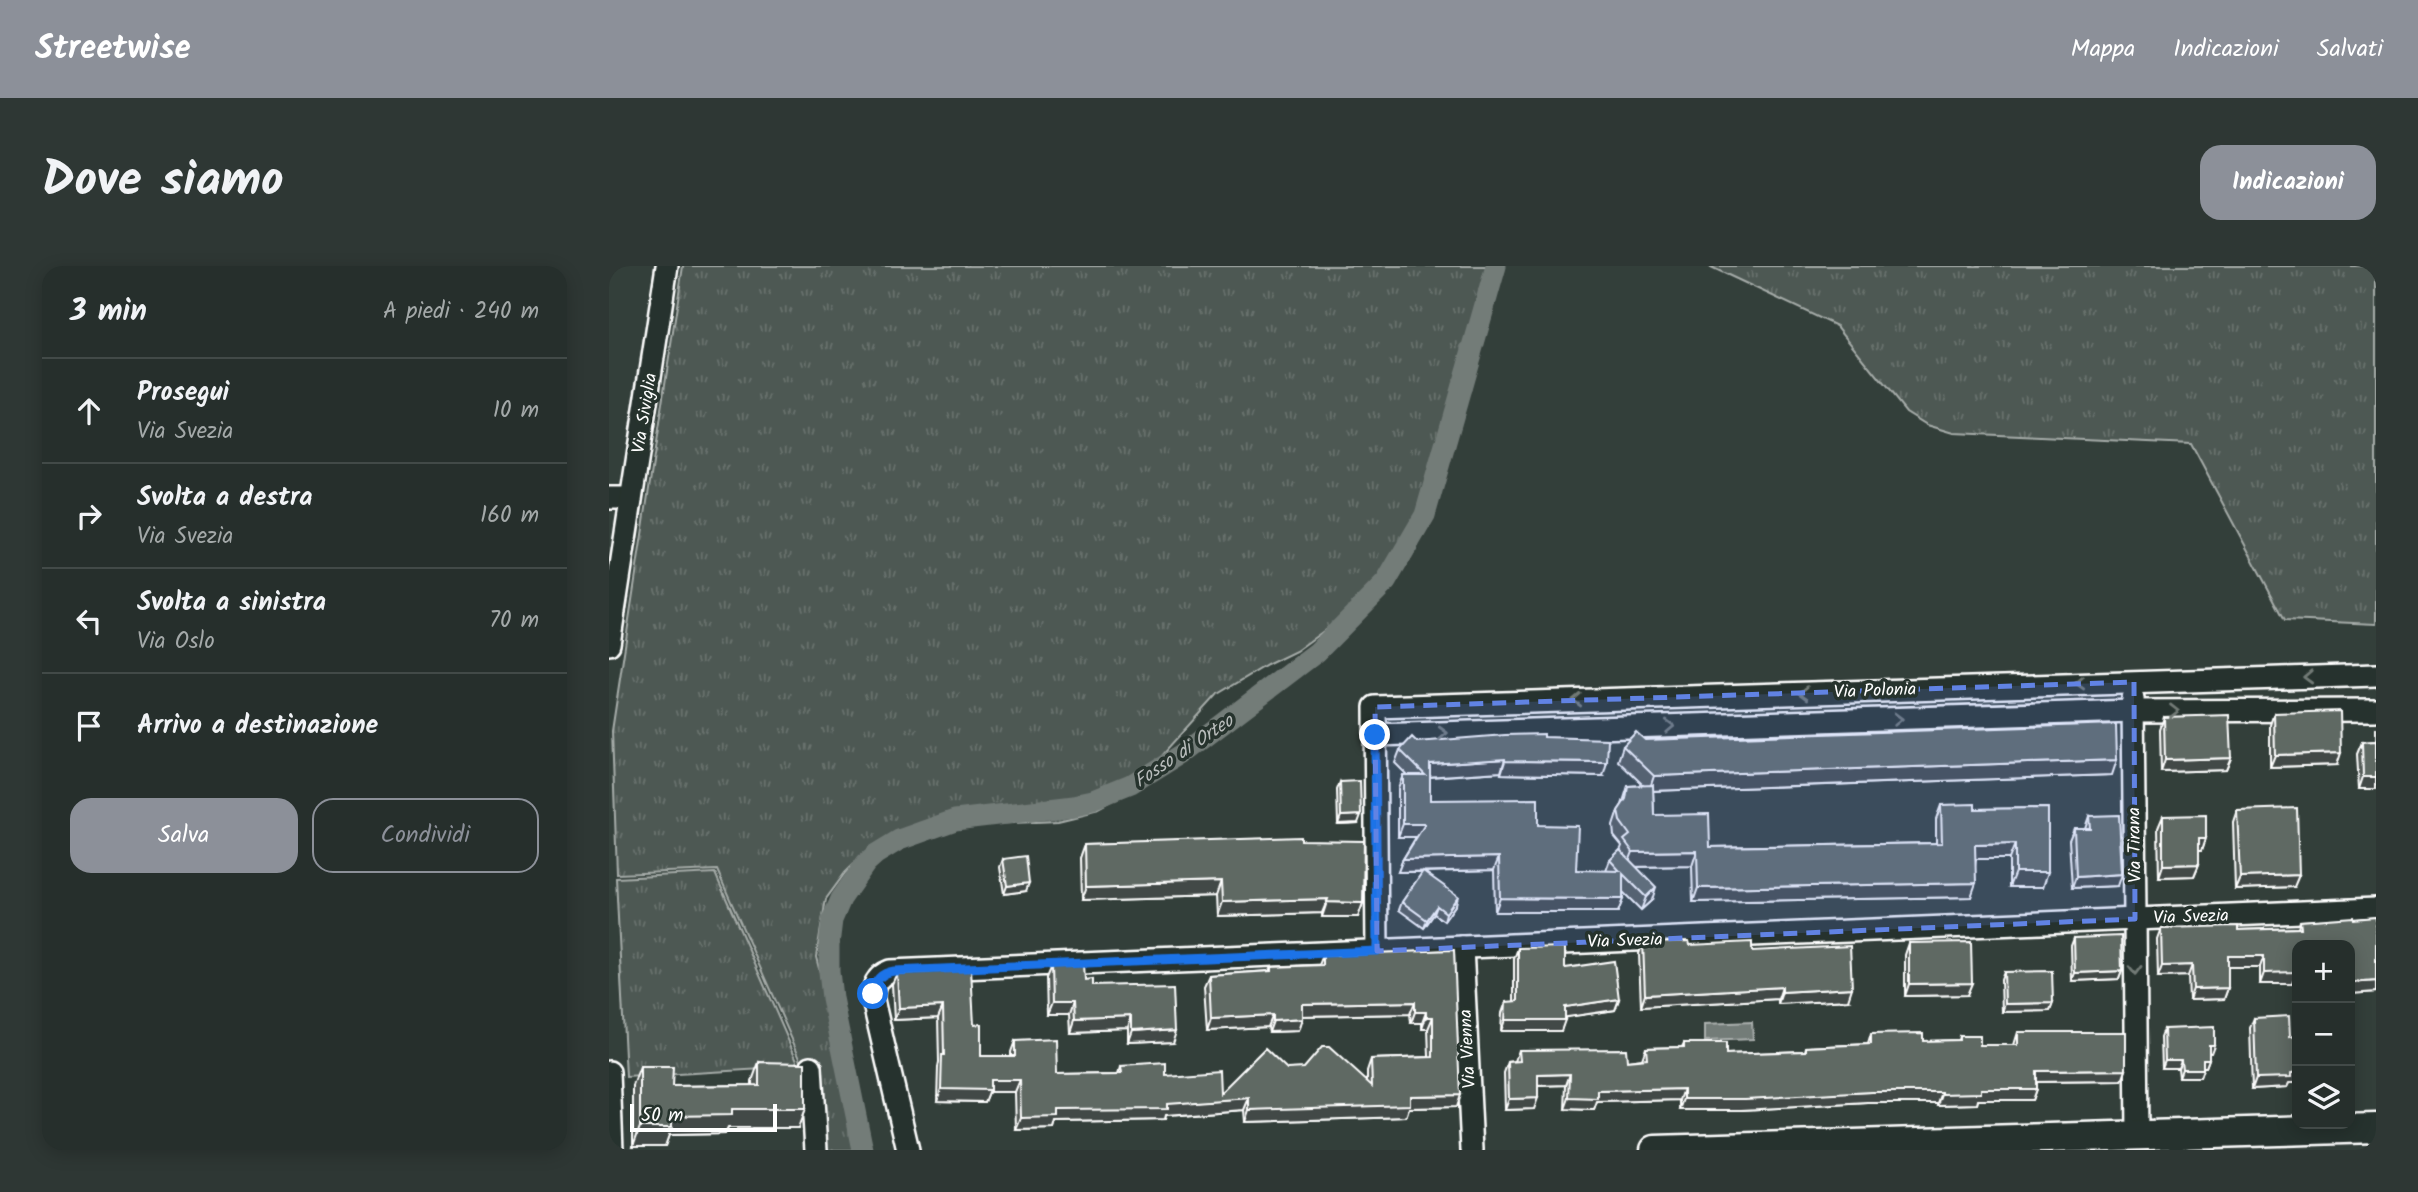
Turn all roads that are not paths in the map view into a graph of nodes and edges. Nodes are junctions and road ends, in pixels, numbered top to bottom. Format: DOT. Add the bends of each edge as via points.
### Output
graph roads {
  1 [pos="667,266"];
  2 [pos="619,508"];
  3 [pos="609,644"];
  4 [pos="2376,675"];
  5 [pos="2134,682"];
  6 [pos="2376,710"];
  7 [pos="2133,712"];
  8 [pos="1375,735"];
  9 [pos="2376,909"];
  10 [pos="2135,919"];
  11 [pos="1462,947"];
  12 [pos="1377,951"];
  13 [pos="811,1067"];
  14 [pos="609,1072"];
  15 [pos="2376,1128"];
  16 [pos="2137,1135"];
  17 [pos="612,1150"];
  18 [pos="816,1150"];
  19 [pos="908,1150"];
  20 [pos="1472,1150"];
  21 [pos="1655,1150"];
  1 -- 2 [label="street, Via Siviglia"];
  2 -- 3 [label="street, Via Siviglia"];
  4 -- 5 [label="street, Via Polonia, one-way"];
  5 -- 7 [label="street, Via Tirana"];
  5 -- 8 [label="street, Via Polonia, one-way" via="1374,707"];
  7 -- 6 [label="street, Via Polonia, one-way"];
  8 -- 7 [label="street, Via Polonia, one-way"];
  7 -- 10 [label="street, Via Tirana"];
  8 -- 12 [label="street"];
  9 -- 10 [label="street, Via Svezia"];
  10 -- 11 [label="street, Via Svezia"];
  10 -- 16 [label="street, Via Tirana, one-way"];
  11 -- 12 [label="street, Via Svezia"];
  11 -- 20 [label="street, Via Vienna"];
  12 -- 19 [label="street, Via Svezia" via="886,972 877,981 873,1000"];
  13 -- 18 [label="street"];
  14 -- 17 [label="street"];
  15 -- 16 [label="main road"];
  16 -- 21 [label="main road"];
}
